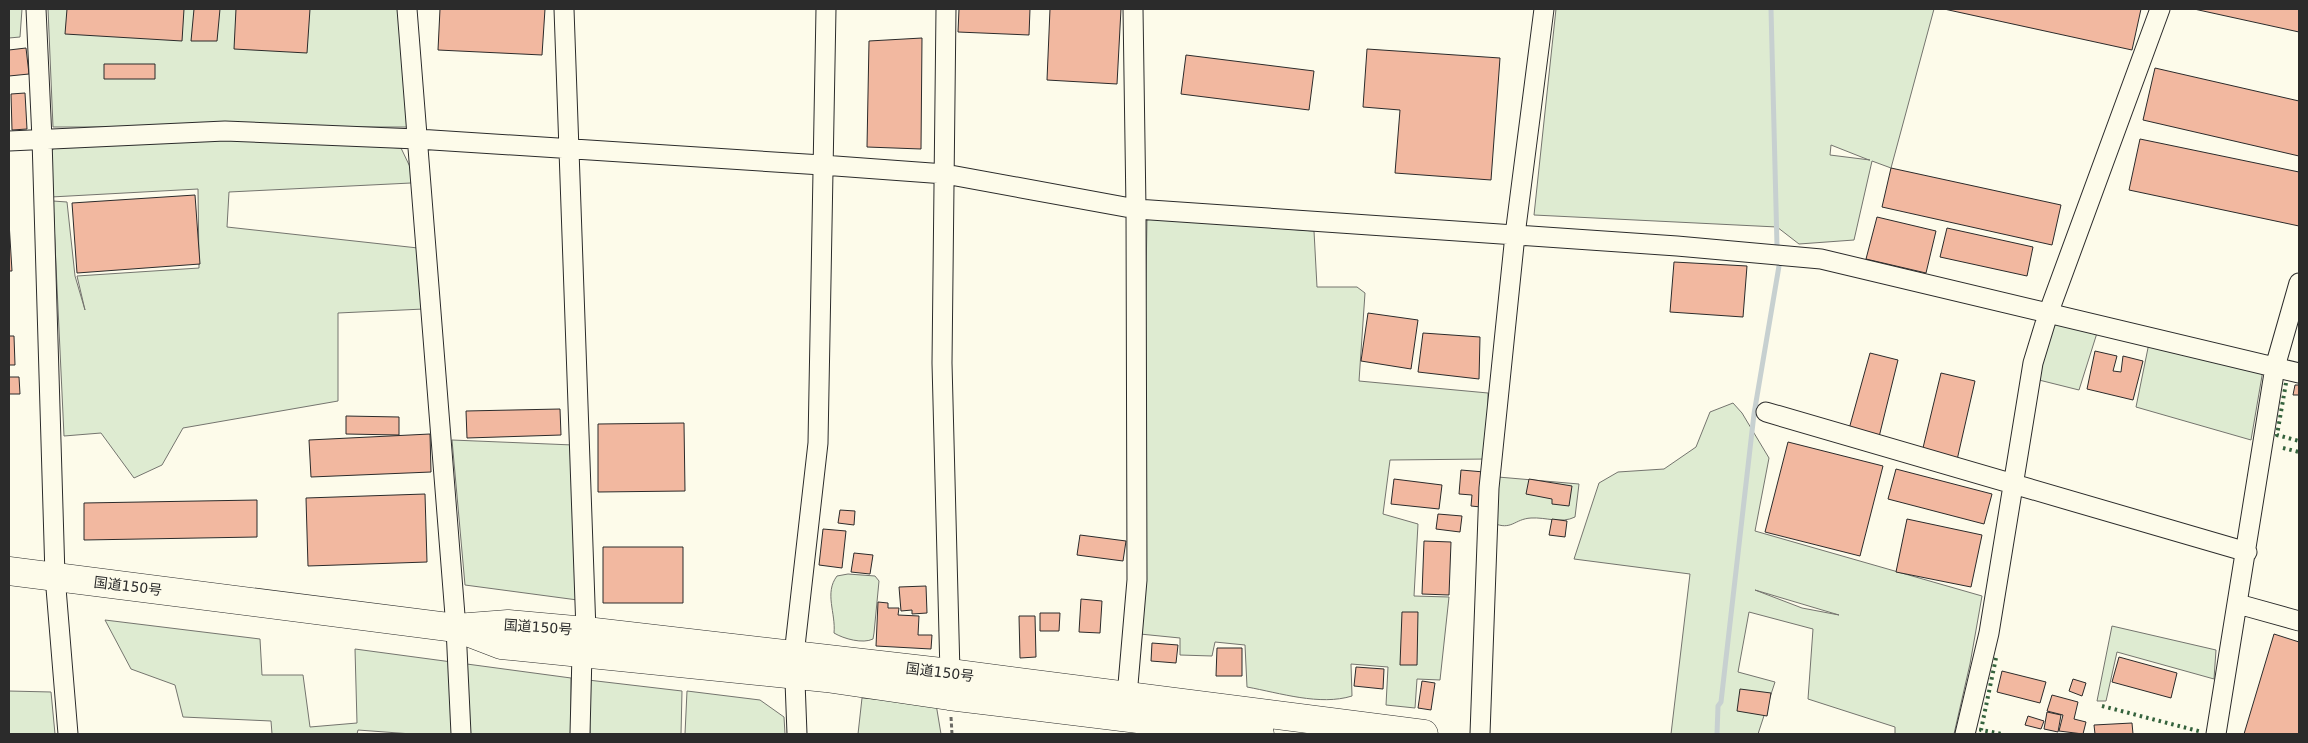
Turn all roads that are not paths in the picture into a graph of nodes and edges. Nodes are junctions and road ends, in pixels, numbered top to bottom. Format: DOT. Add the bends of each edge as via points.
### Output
graph roads {
  1 [pos="36,9"];
  2 [pos="407,9"];
  3 [pos="564,9"];
  4 [pos="826,9"];
  5 [pos="946,9"];
  6 [pos="1133,9"];
  7 [pos="1544,9"];
  8 [pos="2160,9"];
  9 [pos="42,139"];
  10 [pos="417,139"];
  11 [pos="9,141"];
  12 [pos="569,149"];
  13 [pos="822,165"];
  14 [pos="945,174"];
  15 [pos="1136,209"];
  16 [pos="1515,235"];
  17 [pos="2299,283"];
  18 [pos="2048,314"];
  19 [pos="2275,367"];
  20 [pos="2299,373"];
  21 [pos="1766,412"];
  22 [pos="2013,484"];
  23 [pos="2246,552"];
  24 [pos="9,571"];
  25 [pos="55,576"];
  26 [pos="2238,604"];
  27 [pos="2299,621"];
  28 [pos="456,628"];
  29 [pos="584,642"];
  30 [pos="795,665"];
  31 [pos="950,673"];
  32 [pos="1127,696"];
  33 [pos="1153,728"];
  34 [pos="68,734"];
  35 [pos="461,734"];
  36 [pos="580,734"];
  37 [pos="797,734"];
  38 [pos="1260,734"];
  39 [pos="1424,734"];
  40 [pos="1480,734"];
  41 [pos="1965,734"];
  42 [pos="2216,734"];
  1 -- 9 [label="street"];
  2 -- 10 [label="street"];
  3 -- 12 [label="street"];
  4 -- 13 [label="street"];
  5 -- 14 [label="street"];
  6 -- 15 [label="street"];
  7 -- 16 [label="street"];
  8 -- 18 [label="street"];
  9 -- 10 [label="street" via="225,132"];
  9 -- 11 [label="street"];
  9 -- 25 [label="street"];
  10 -- 12 [label="street"];
  10 -- 28 [label="street"];
  12 -- 13 [label="street"];
  12 -- 29 [label="street"];
  13 -- 14 [label="street"];
  13 -- 30 [label="street" via="818,443"];
  14 -- 15 [label="street"];
  14 -- 31 [label="street" via="942,363"];
  15 -- 16 [label="street"];
  15 -- 32 [label="street" via="1137,580"];
  16 -- 18 [label="street" via="1821,260"];
  16 -- 40 [label="street" via="1489,488"];
  17 -- 19 [label="street"];
  18 -- 19 [label="street"];
  18 -- 22 [label="street" via="2033,363"];
  19 -- 20 [label="street"];
  19 -- 23 [label="street"];
  21 -- 22 [label="street"];
  22 -- 23 [label="street"];
  22 -- 41 [label="street" via="1989,633"];
  23 -- 26 [label="street"];
  24 -- 25 [label="highway, 国道150号"];
  25 -- 28 [label="highway, 国道150号"];
  25 -- 34 [label="street"];
  26 -- 27 [label="street"];
  26 -- 42 [label="street"];
  28 -- 29 [label="highway, 国道150号" via="501,645"];
  28 -- 35 [label="street"];
  29 -- 30 [label="highway, 国道150号"];
  29 -- 36 [label="street"];
  30 -- 31 [label="highway, 国道150号"];
  30 -- 33 [label="highway, 国道150号"];
  30 -- 37 [label="street"];
  31 -- 32 [label="highway, 国道150号"];
  32 -- 39 [label="highway, 国道150号"];
  33 -- 38 [label="highway, 国道150号"];
}
